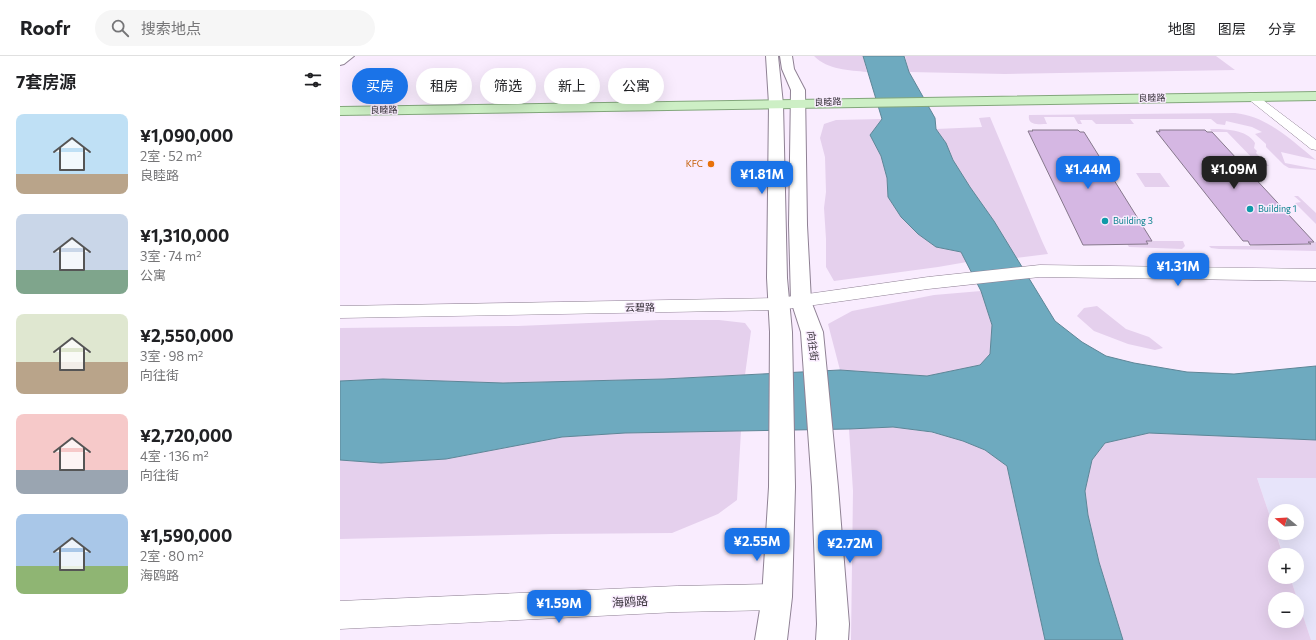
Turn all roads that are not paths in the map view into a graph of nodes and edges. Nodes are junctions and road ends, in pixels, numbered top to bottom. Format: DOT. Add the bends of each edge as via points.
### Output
graph roads {
  1 [pos="348,56"];
  2 [pos="772,56"];
  3 [pos="786,56"];
  4 [pos="340,61"];
  5 [pos="770,95"];
  6 [pos="802,95"];
  7 [pos="1251,96"];
  8 [pos="1316,96"];
  9 [pos="340,111"];
  10 [pos="1316,146"];
  11 [pos="1316,275"];
  12 [pos="801,301"];
  13 [pos="778,304"];
  14 [pos="340,312"];
  15 [pos="776,597"];
  16 [pos="340,615"];
  17 [pos="772,640"];
  18 [pos="832,640"];
  1 -- 4 [label="street"];
  2 -- 5 [label="street"];
  3 -- 6 [label="street, 向往街" via="788,69"];
  5 -- 6 [label="main road, 良睦路"];
  5 -- 9 [label="main road, 良睦路"];
  5 -- 13 [label="street"];
  6 -- 7 [label="main road, 良睦路" via="852,102"];
  6 -- 12 [label="street, 向往街"];
  7 -- 8 [label="main road, 良睦路"];
  7 -- 10 [label="street"];
  11 -- 12 [label="street, 云碧路" via="1040,271"];
  12 -- 13 [label="street, 云碧路"];
  12 -- 18 [label="street, 向往街" via="812,332 825,487"];
  13 -- 14 [label="street, 云碧路"];
  13 -- 15 [label="street" via="781,332 782,487"];
  15 -- 16 [label="street, 海鸥路"];
  15 -- 17 [label="street"];
}
